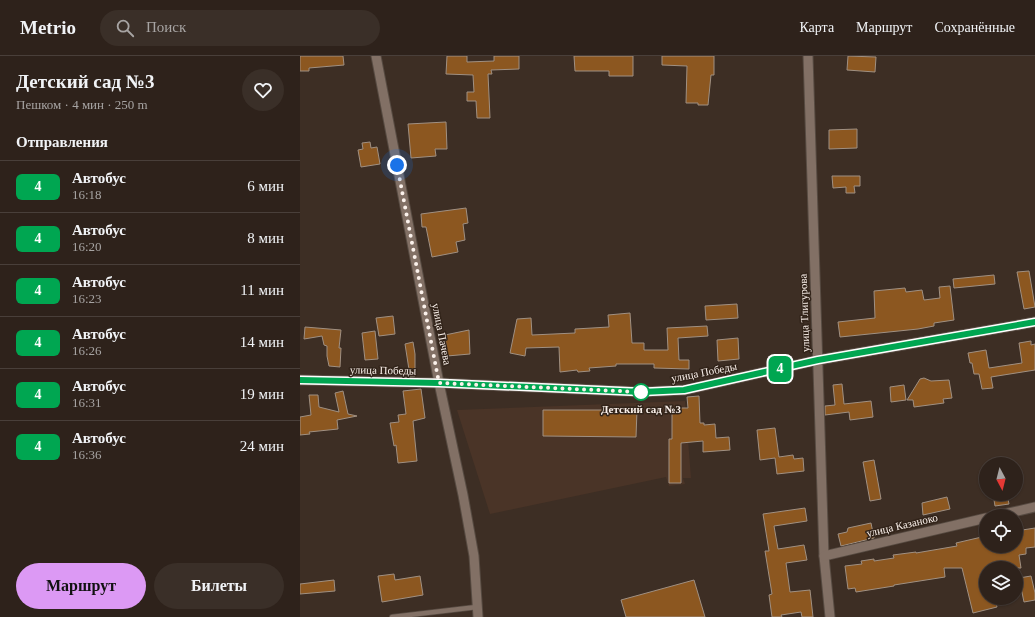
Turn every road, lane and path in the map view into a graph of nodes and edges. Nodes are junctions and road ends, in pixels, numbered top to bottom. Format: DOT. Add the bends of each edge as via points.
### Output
graph roads {
  1 [pos="376,56"];
  2 [pos="808,56"];
  3 [pos="1035,322"];
  4 [pos="818,360"];
  5 [pos="300,380"];
  6 [pos="439,383"];
  7 [pos="1035,507"];
  8 [pos="1023,510"];
  9 [pos="979,520"];
  10 [pos="824,556"];
  11 [pos="477,607"];
  12 [pos="392,617"];
  13 [pos="478,617"];
  14 [pos="830,617"];
  1 -- 6 [label="street, улица Пачева"];
  2 -- 4 [label="street, улица Тлигурова"];
  3 -- 4 [label="street, улица Победы"];
  4 -- 6 [label="street, улица Победы" via="684,390 642,392"];
  4 -- 10 [label="street, улица Тлигурова"];
  5 -- 6 [label="street, улица Победы"];
  6 -- 11 [label="street, улица Пачева" via="474,556"];
  7 -- 8 [label="street"];
  9 -- 10 [label="street, улица Казаноко"];
  10 -- 14 [label="street, улица Тлигурова"];
  11 -- 12 [label="lane"];
  11 -- 13 [label="street, улица Пачева"];
}
